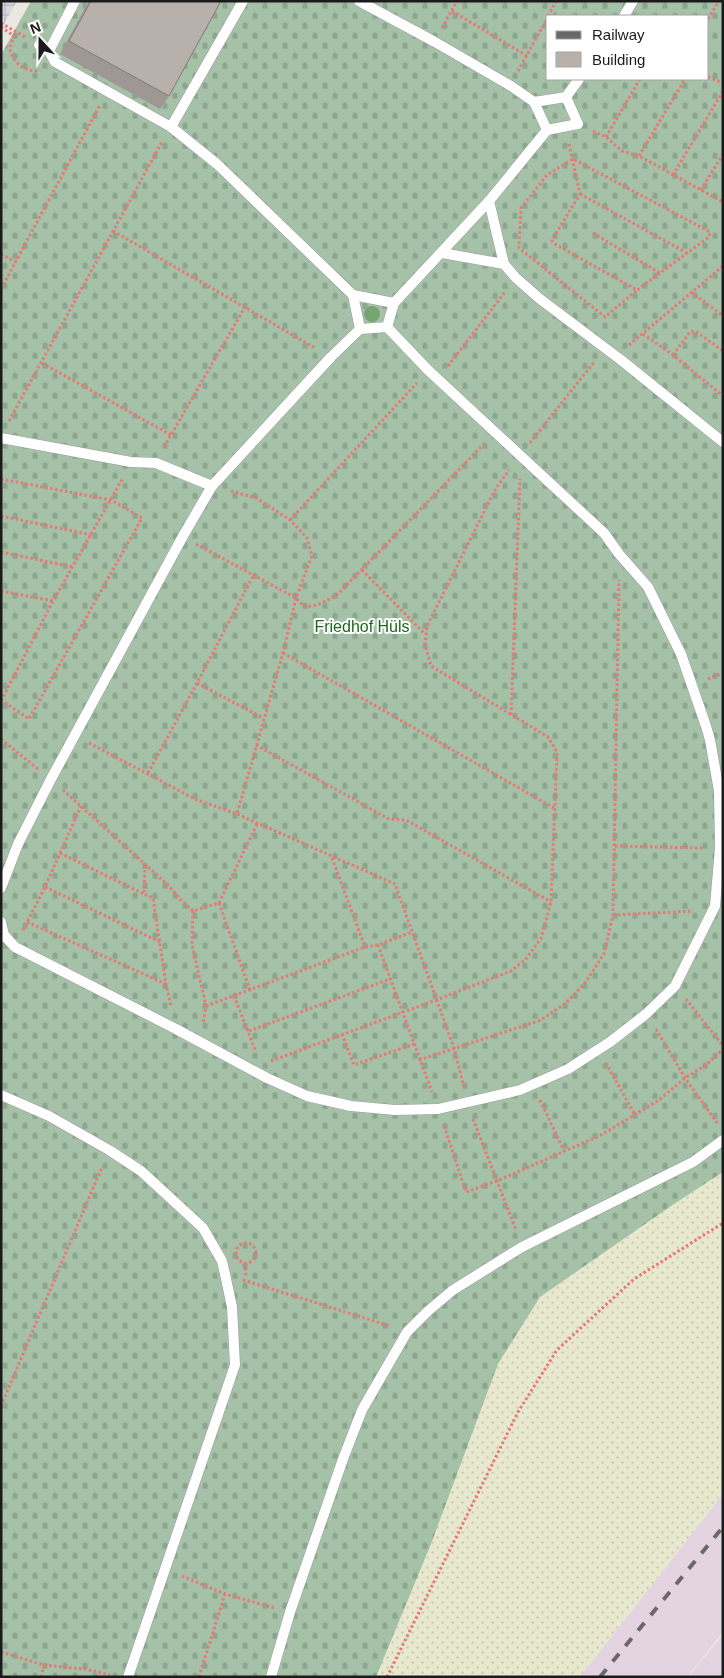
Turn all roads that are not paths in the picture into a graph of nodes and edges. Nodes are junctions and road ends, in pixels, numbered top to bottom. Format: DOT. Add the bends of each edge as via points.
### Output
graph roads {
  1 [pos="76,1"];
  2 [pos="243,1"];
  3 [pos="359,1"];
  4 [pos="633,1"];
  5 [pos="625,15"];
  6 [pos="39,45"];
  7 [pos="49,51"];
  8 [pos="578,80"];
  9 [pos="566,97"];
  10 [pos="534,102"];
  11 [pos="170,127"];
  12 [pos="547,130"];
  13 [pos="489,202"];
  14 [pos="442,253"];
  15 [pos="504,264"];
  16 [pos="354,295"];
  17 [pos="394,303"];
  18 [pos="387,327"];
  19 [pos="360,329"];
  20 [pos="1,438"];
  21 [pos="723,442"];
  22 [pos="212,486"];
  23 [pos="1,888"];
  24 [pos="1,922"];
  25 [pos="3,936"];
  26 [pos="1,1095"];
  27 [pos="723,1140"];
  28 [pos="128,1677"];
  29 [pos="271,1677"];
  1 -- 7 [label="lane"];
  2 -- 11 [label="lane"];
  3 -- 10 [label="lane"];
  4 -- 5 [label="lane"];
  6 -- 7 [label="lane"];
  7 -- 11 [label="lane" via="55,62"];
  8 -- 9 [label="lane"];
  9 -- 10 [label="lane"];
  9 -- 12 [label="lane" via="578,124"];
  10 -- 12 [label="lane"];
  11 -- 16 [label="lane" via="217,164"];
  12 -- 13 [label="lane"];
  13 -- 14 [label="lane"];
  13 -- 15 [label="lane"];
  14 -- 15 [label="lane"];
  14 -- 17 [label="lane"];
  15 -- 21 [label="lane" via="516,278"];
  16 -- 17 [label="lane"];
  16 -- 19 [label="lane"];
  17 -- 18 [label="lane"];
  18 -- 19 [label="lane"];
  18 -- 25 [label="lane" via="428,370 604,533 648,587 681,654 706,726 719,791 720,848 715,906 676,986 646,1014 598,1050 533,1085 438,1109 394,1110 352,1106 307,1096 15,947"];
  19 -- 22 [label="lane"];
  20 -- 22 [label="lane" via="131,462 156,463"];
  22 -- 23 [label="lane" via="51,779 18,844"];
  24 -- 25 [label="lane"];
  26 -- 28 [label="lane" via="110,1150 141,1172 203,1228 222,1261 225,1274 232,1307 235,1365"];
  27 -- 29 [label="lane" via="693,1162 522,1247 453,1290 407,1332 362,1410 342,1459"];
}
